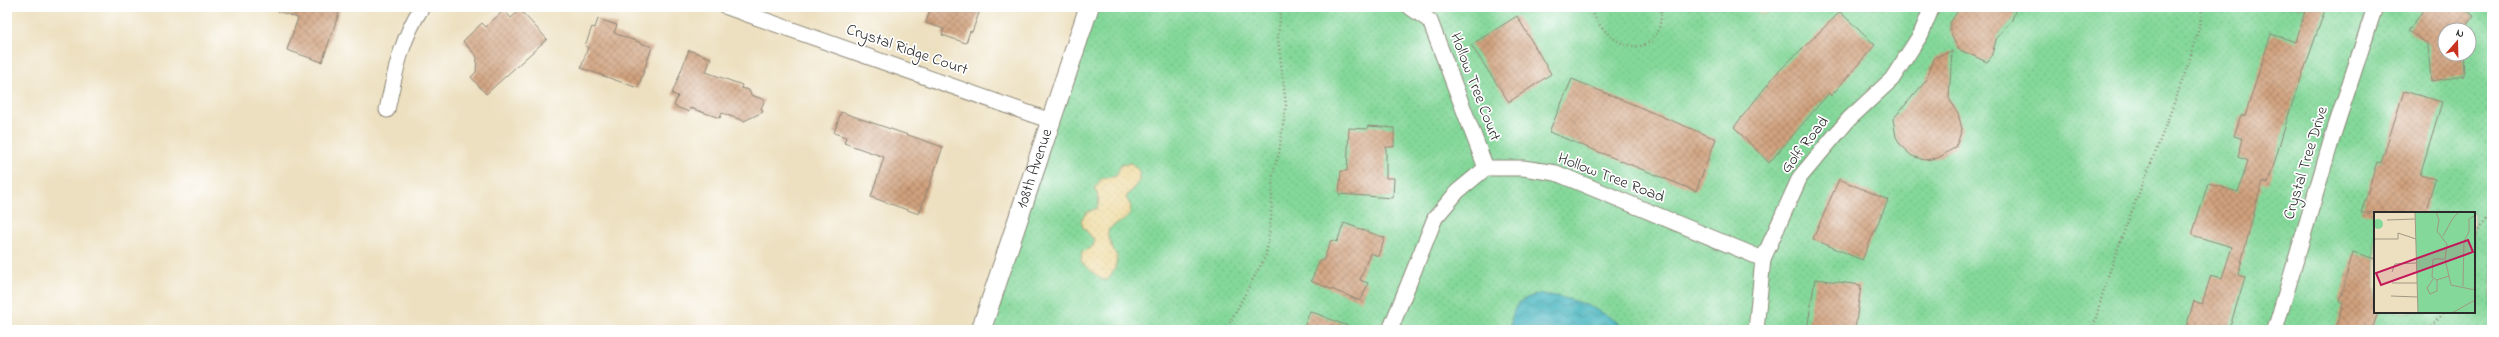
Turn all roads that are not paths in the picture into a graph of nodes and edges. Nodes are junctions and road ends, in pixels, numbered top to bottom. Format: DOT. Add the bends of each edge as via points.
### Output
graph roads {
  1 [pos="422,7"];
  2 [pos="727,7"];
  3 [pos="1089,7"];
  4 [pos="1410,7"];
  5 [pos="1932,7"];
  6 [pos="2375,7"];
  7 [pos="387,110"];
  8 [pos="1051,121"];
  9 [pos="1486,168"];
  10 [pos="1763,259"];
  11 [pos="981,330"];
  12 [pos="1390,330"];
  13 [pos="1756,330"];
  14 [pos="2275,330"];
  1 -- 7 [label="street" via="411,24 399,54"];
  2 -- 8 [label="street, Crystal Ridge Court"];
  3 -- 8 [label="street, 108th Avenue"];
  4 -- 9 [label="street, Hollow Tree Court" via="1430,21"];
  5 -- 10 [label="street, Golf Road" via="1921,34 1892,79 1849,119 1800,177"];
  6 -- 14 [label="street, Crystal Tree Drive" via="2333,135"];
  8 -- 11 [label="street, 108th Avenue"];
  9 -- 10 [label="street, Hollow Tree Road" via="1524,168 1556,173"];
  9 -- 12 [label="street" via="1458,191 1435,218"];
  10 -- 13 [label="street, Golf Road"];
}
